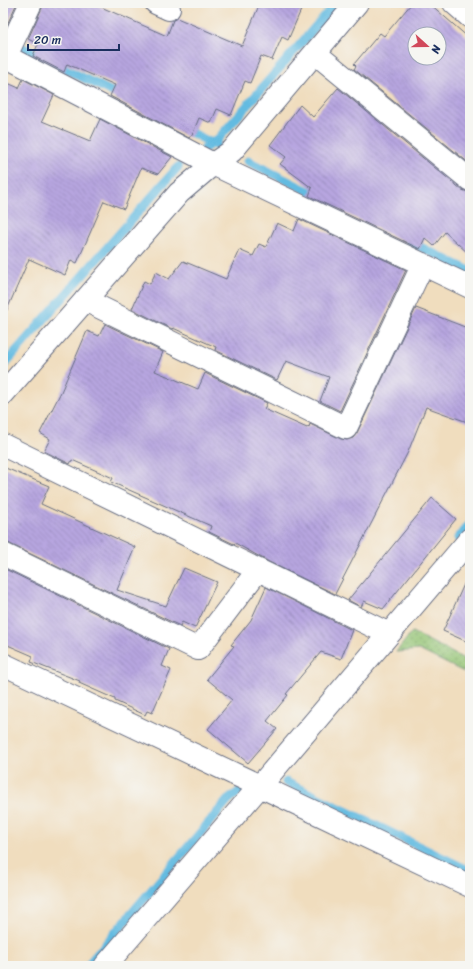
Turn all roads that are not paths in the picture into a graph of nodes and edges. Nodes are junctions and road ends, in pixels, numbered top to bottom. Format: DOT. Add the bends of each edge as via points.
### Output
graph roads {
  1 [pos="31,3"];
  2 [pos="357,3"];
  3 [pos="454,3"];
  4 [pos="470,17"];
  5 [pos="9,49"];
  6 [pos="315,53"];
  7 [pos="213,164"];
  8 [pos="470,180"];
  9 [pos="423,264"];
  10 [pos="470,287"];
  11 [pos="85,300"];
  12 [pos="3,394"];
  13 [pos="3,445"];
  14 [pos="470,539"];
  15 [pos="3,554"];
  16 [pos="258,570"];
  17 [pos="383,631"];
  18 [pos="3,664"];
  19 [pos="260,786"];
  20 [pos="470,886"];
  21 [pos="104,966"];
  1 -- 5 [label="street"];
  2 -- 6 [label="street"];
  3 -- 4 [label="street"];
  5 -- 7 [label="street"];
  6 -- 7 [label="street" via="232,151"];
  6 -- 8 [label="street"];
  7 -- 9 [label="street"];
  7 -- 11 [label="street" via="179,193"];
  9 -- 10 [label="street"];
  9 -- 11 [label="street" via="346,428"];
  11 -- 12 [label="street"];
  13 -- 16 [label="street"];
  14 -- 17 [label="street"];
  15 -- 16 [label="street" via="198,649"];
  16 -- 17 [label="street"];
  17 -- 19 [label="street"];
  18 -- 19 [label="street"];
  19 -- 20 [label="street"];
  19 -- 21 [label="street"];
}
